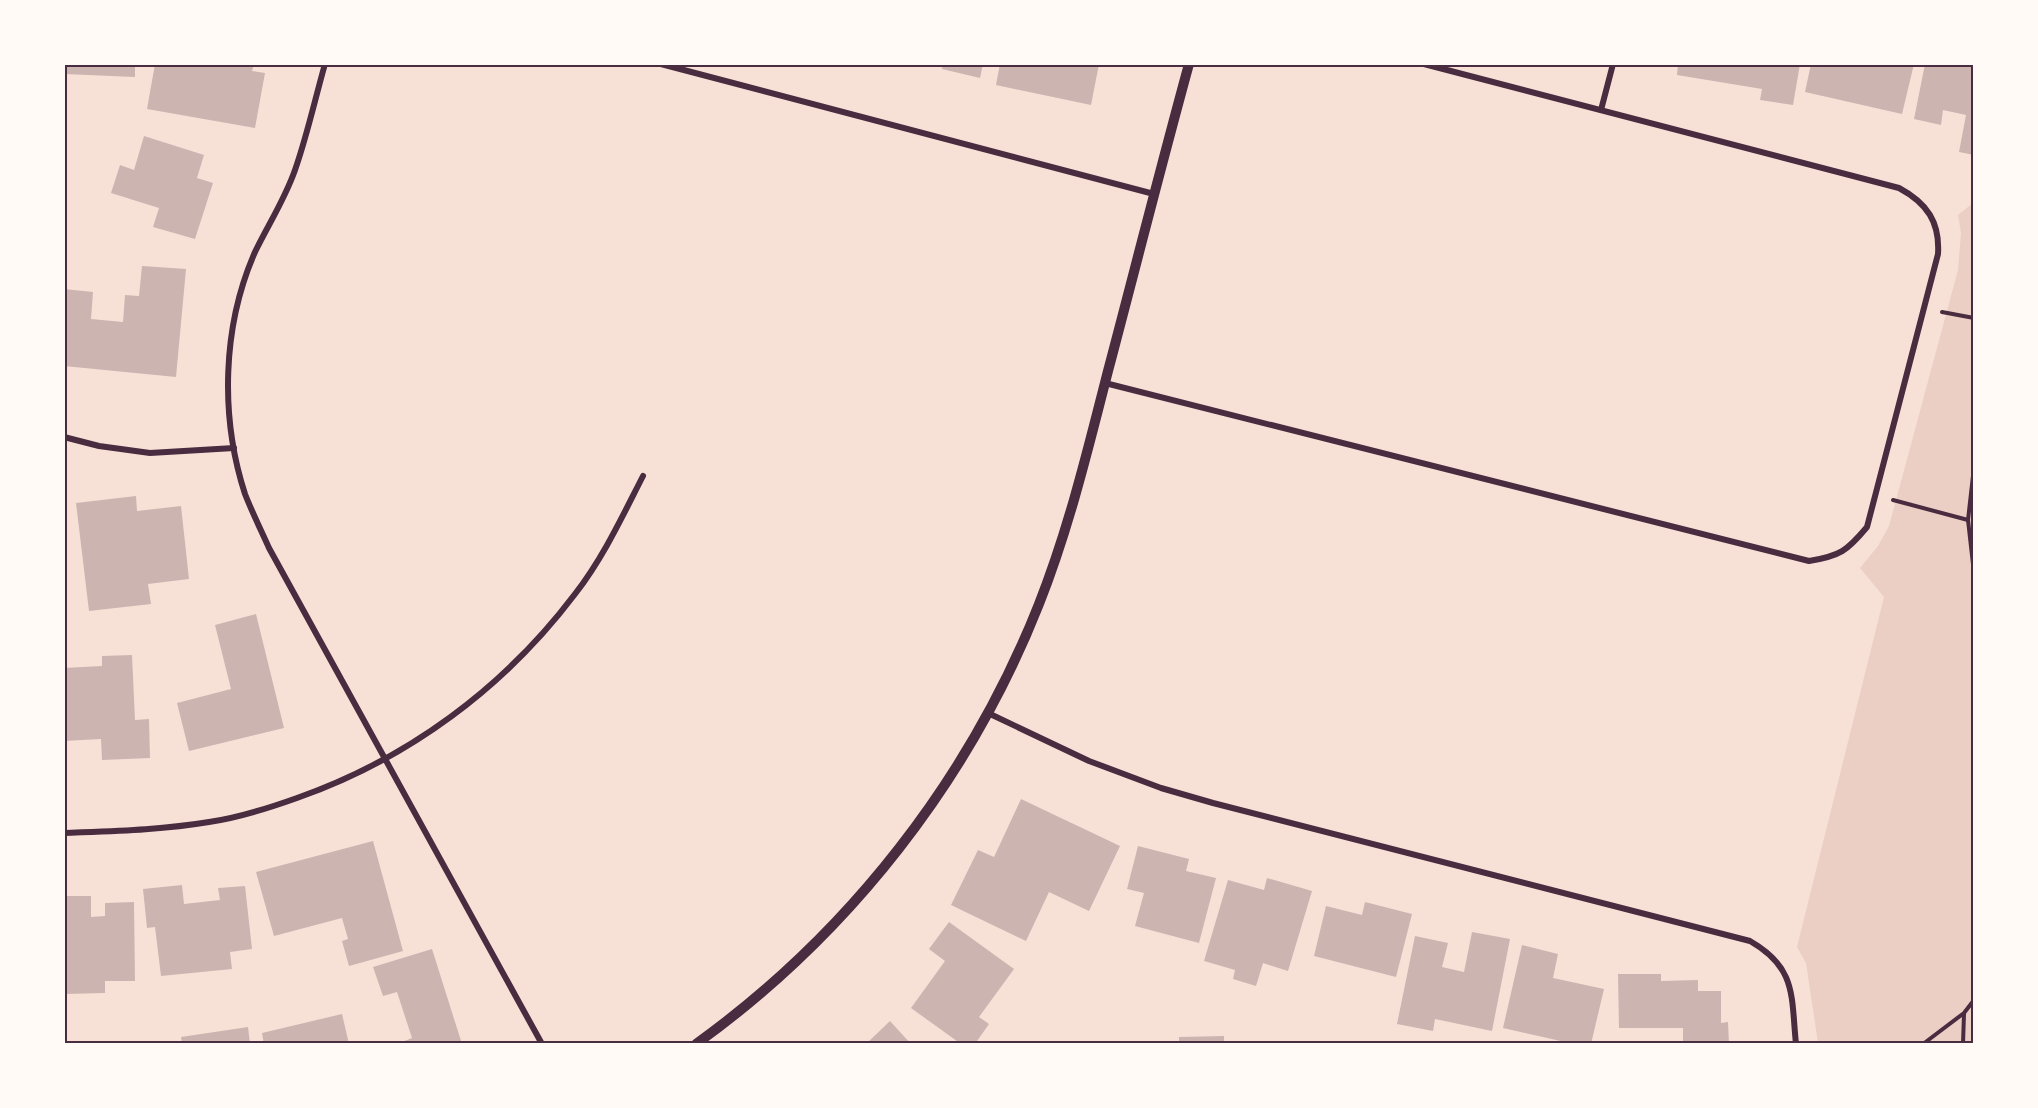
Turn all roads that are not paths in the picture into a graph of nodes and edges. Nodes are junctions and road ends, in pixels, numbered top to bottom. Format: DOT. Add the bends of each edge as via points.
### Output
graph roads {
  1 [pos="325,64"];
  2 [pos="661,64"];
  3 [pos="1189,64"];
  4 [pos="1424,64"];
  5 [pos="1613,64"];
  6 [pos="1601,110"];
  7 [pos="1154,194"];
  8 [pos="1105,383"];
  9 [pos="64,437"];
  10 [pos="234,448"];
  11 [pos="643,476"];
  12 [pos="988,713"];
  13 [pos="386,759"];
  14 [pos="64,833"];
  15 [pos="542,1044"];
  16 [pos="696,1044"];
  17 [pos="1796,1044"];
  1 -- 10 [label="street" via="295,170 255,254 238,304 229,356 229,415"];
  2 -- 7 [label="street"];
  3 -- 7 [label="street"];
  4 -- 6 [label="street"];
  5 -- 6 [label="street"];
  6 -- 8 [label="street" via="1899,188 1915,196 1932,217 1938,254 1867,527 1850,547 1831,558 1809,561"];
  7 -- 8 [label="street"];
  8 -- 12 [label="street" via="1065,532 1039,604"];
  9 -- 10 [label="street" via="150,453"];
  10 -- 13 [label="street" via="246,495 269,548"];
  11 -- 13 [label="street" via="604,551 576,594 537,641 486,691 437,728"];
  12 -- 16 [label="street" via="942,789 856,900 795,963"];
  12 -- 17 [label="street" via="1089,761 1161,788 1750,941 1769,952 1790,985"];
  13 -- 14 [label="street" via="329,787 211,822 140,831"];
  13 -- 15 [label="street"];
}
